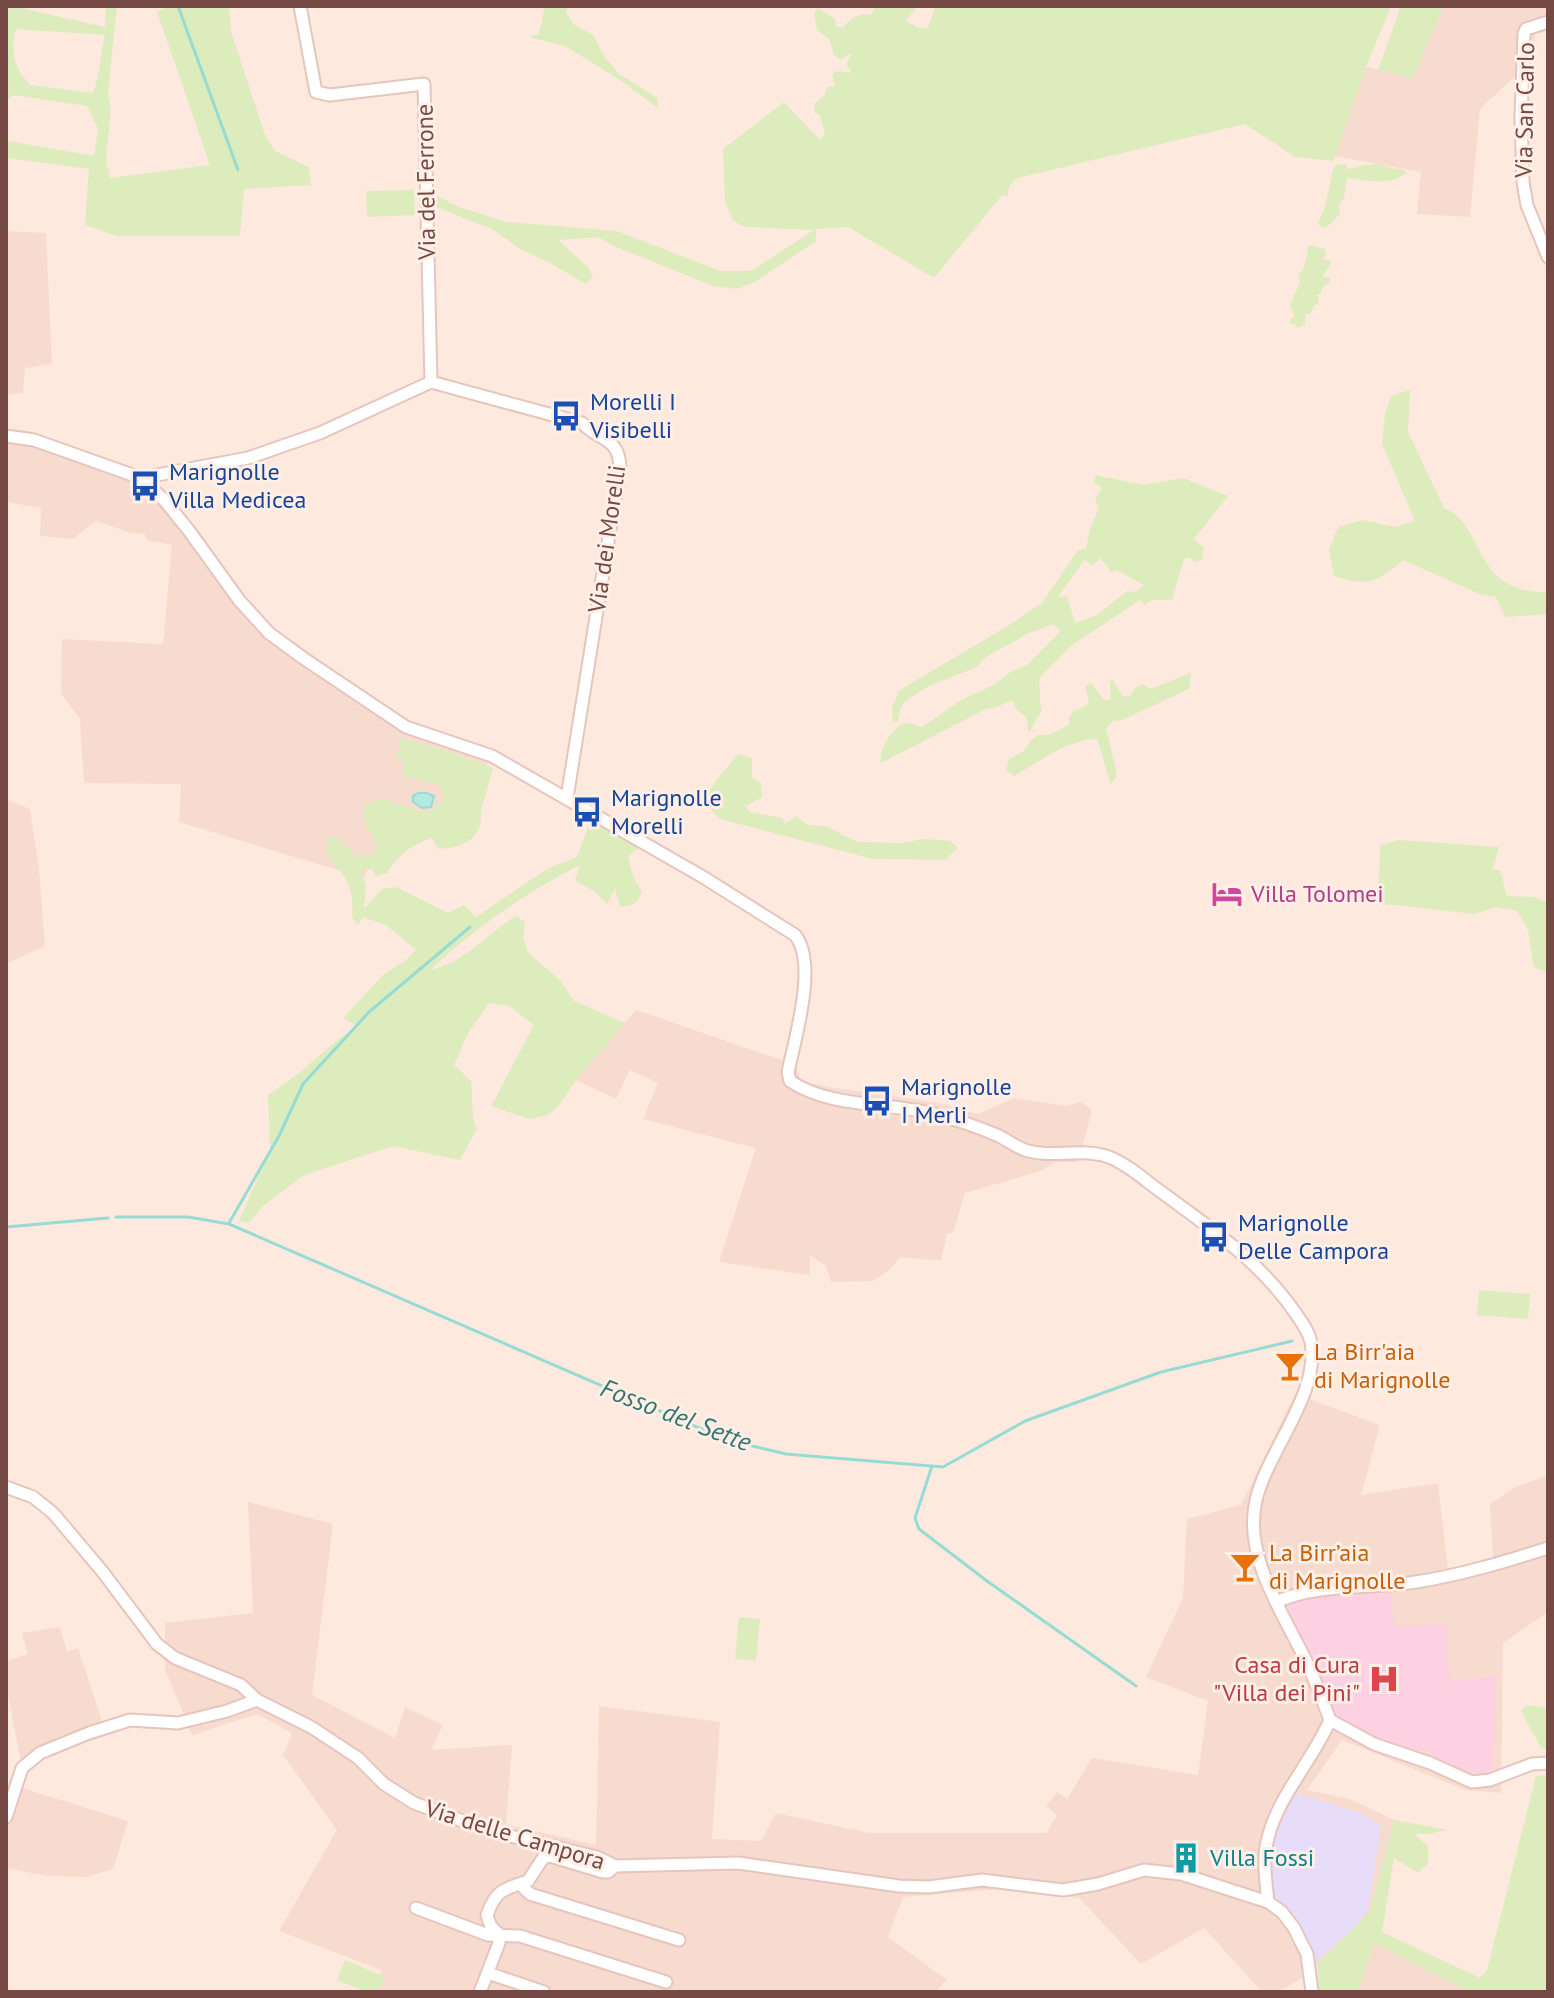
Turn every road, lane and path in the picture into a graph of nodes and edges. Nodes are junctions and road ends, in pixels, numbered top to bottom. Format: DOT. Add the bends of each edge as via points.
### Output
graph roads {
  1 [pos="300,6"];
  2 [pos="1548,22"];
  3 [pos="1548,257"];
  4 [pos="431,382"];
  5 [pos="6,436"];
  6 [pos="141,478"];
  7 [pos="567,798"];
  8 [pos="6,1487"];
  9 [pos="1548,1548"];
  10 [pos="1276,1602"];
  11 [pos="257,1700"];
  12 [pos="1330,1720"];
  13 [pos="1548,1763"];
  14 [pos="6,1817"];
  15 [pos="615,1866"];
  16 [pos="520,1884"];
  17 [pos="1268,1902"];
  18 [pos="416,1908"];
  19 [pos="499,1934"];
  20 [pos="679,1940"];
  21 [pos="488,1973"];
  22 [pos="666,1982"];
  23 [pos="480,1992"];
  24 [pos="544,1992"];
  25 [pos="1312,1992"];
  1 -- 4 [label="street, Via del Ferrone" via="316,92 330,95 424,84"];
  2 -- 3 [label="street, Via San Carlo" via="1531,26 1524,34 1521,117 1525,196"];
  4 -- 6 [label="street" via="320,433 248,458"];
  4 -- 7 [label="street, Via dei Morelli" via="582,423 619,452"];
  5 -- 6 [label="street" via="34,440"];
  6 -- 7 [label="street" via="269,633 406,727 492,756"];
  7 -- 10 [label="street" via="795,935 804,956 802,1002 788,1072 801,1089 930,1113 997,1135 1024,1150 1108,1157 1223,1237 1266,1276 1308,1332 1311,1348 1311,1371 1256,1502 1255,1540"];
  8 -- 11 [label="street, Via delle Campora" via="33,1497 53,1513 166,1653 241,1685"];
  9 -- 10 [label="street" via="1457,1574 1297,1593"];
  10 -- 12 [label="street"];
  11 -- 14 [label="street" via="178,1723 130,1720 40,1753 22,1768"];
  11 -- 15 [label="street, Via delle Campora" via="311,1727 414,1803"];
  12 -- 13 [label="street" via="1374,1744 1472,1782"];
  12 -- 17 [label="street" via="1271,1825 1265,1865"];
  15 -- 16 [label="street" via="603,1872 550,1856"];
  15 -- 17 [label="street, Via delle Campora" via="738,1863 899,1886 982,1880 1063,1890 1156,1870"];
  16 -- 19 [label="street" via="510,1885 490,1906 487,1915"];
  16 -- 20 [label="street" via="530,1894"];
  17 -- 25 [label="street, Via delle Campora" via="1299,1936"];
  18 -- 19 [label="street" via="488,1935"];
  19 -- 21 [label="street"];
  19 -- 22 [label="street"];
  21 -- 23 [label="street"];
  21 -- 24 [label="street"];
}
